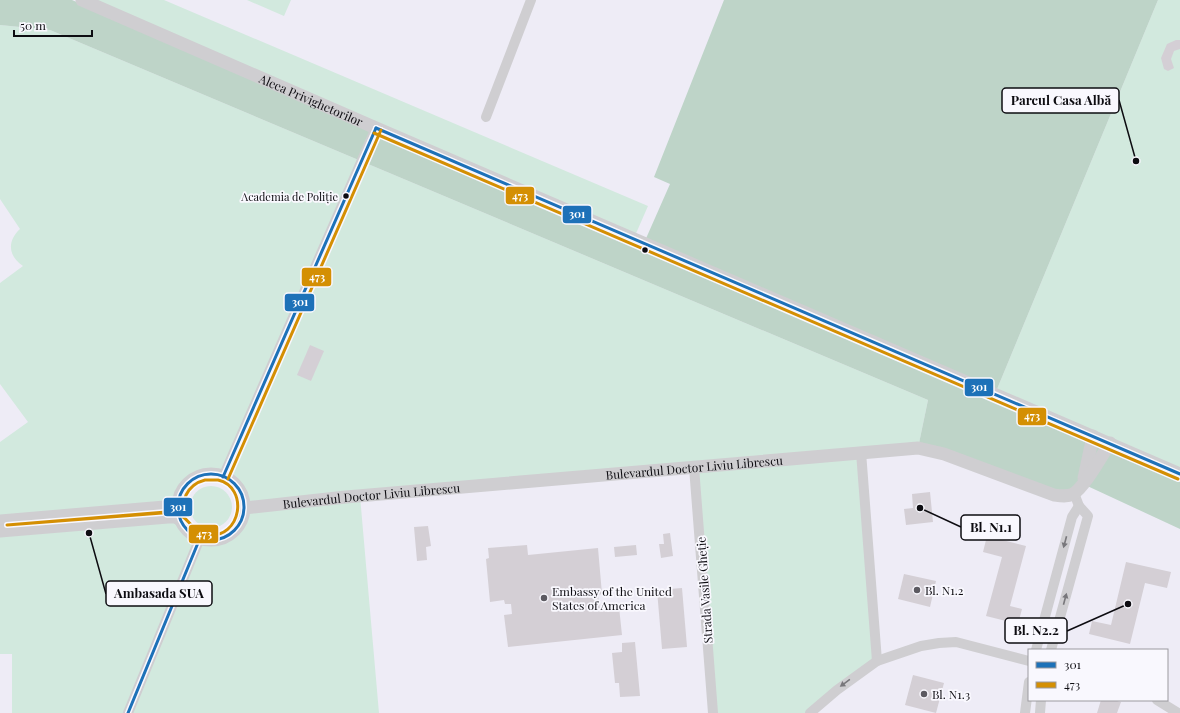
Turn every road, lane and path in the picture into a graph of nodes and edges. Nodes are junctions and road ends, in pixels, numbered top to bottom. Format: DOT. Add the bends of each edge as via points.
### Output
graph roads {
  1 [pos="82,0"];
  2 [pos="531,0"];
  3 [pos="486,117"];
  4 [pos="376,128"];
  5 [pos="1093,436"];
  6 [pos="1110,443"];
  7 [pos="861,452"];
  8 [pos="694,467"];
  9 [pos="1180,474"];
  10 [pos="223,477"];
  11 [pos="1078,489"];
  12 [pos="178,501"];
  13 [pos="1079,506"];
  14 [pos="244,508"];
  15 [pos="181,520"];
  16 [pos="0,521"];
  17 [pos="0,531"];
  18 [pos="200,538"];
  19 [pos="1036,649"];
  20 [pos="1051,649"];
  21 [pos="877,660"];
  22 [pos="1028,661"];
  23 [pos="1028,690"];
  24 [pos="1041,701"];
  25 [pos="1159,701"];
  26 [pos="128,713"];
  27 [pos="713,713"];
  28 [pos="810,713"];
  29 [pos="1025,713"];
  30 [pos="1040,713"];
  31 [pos="1178,713"];
  1 -- 4 [label="street, Aleea Privighetorilor"];
  2 -- 3 [label="street"];
  4 -- 5 [label="street, Aleea Privighetorilor"];
  4 -- 10 [label="street"];
  5 -- 6 [label="street, Aleea Privighetorilor"];
  5 -- 11 [label="street"];
  6 -- 9 [label="street, Aleea Privighetorilor"];
  6 -- 11 [label="street"];
  7 -- 8 [label="street, Bulevardul Doctor Liviu Librescu"];
  7 -- 11 [label="street, Bulevardul Doctor Liviu Librescu" via="918,448 931,450 1054,495 1063,496"];
  7 -- 21 [label="street"];
  8 -- 14 [label="street, Bulevardul Doctor Liviu Librescu"];
  8 -- 27 [label="street, Strada Vasile Gheție"];
  10 -- 12 [label="street" via="212,474 194,479 182,490"];
  10 -- 14 [label="street" via="234,484 241,493"];
  11 -- 13 [label="street"];
  12 -- 15 [label="street"];
  12 -- 16 [label="street" via="165,507"];
  13 -- 19 [label="street, one-way" via="1072,517"];
  20 -- 13 [label="street, one-way" via="1088,516"];
  14 -- 18 [label="street" via="238,526 230,534 212,540"];
  15 -- 17 [label="street" via="168,517"];
  15 -- 18 [label="street" via="190,533"];
  18 -- 26 [label="street"];
  21 -- 22 [label="street" via="922,646 956,642"];
  21 -- 28 [label="street, one-way"];
  23 -- 29 [label="street"];
  24 -- 30 [label="street"];
  25 -- 31 [label="street"];
}
